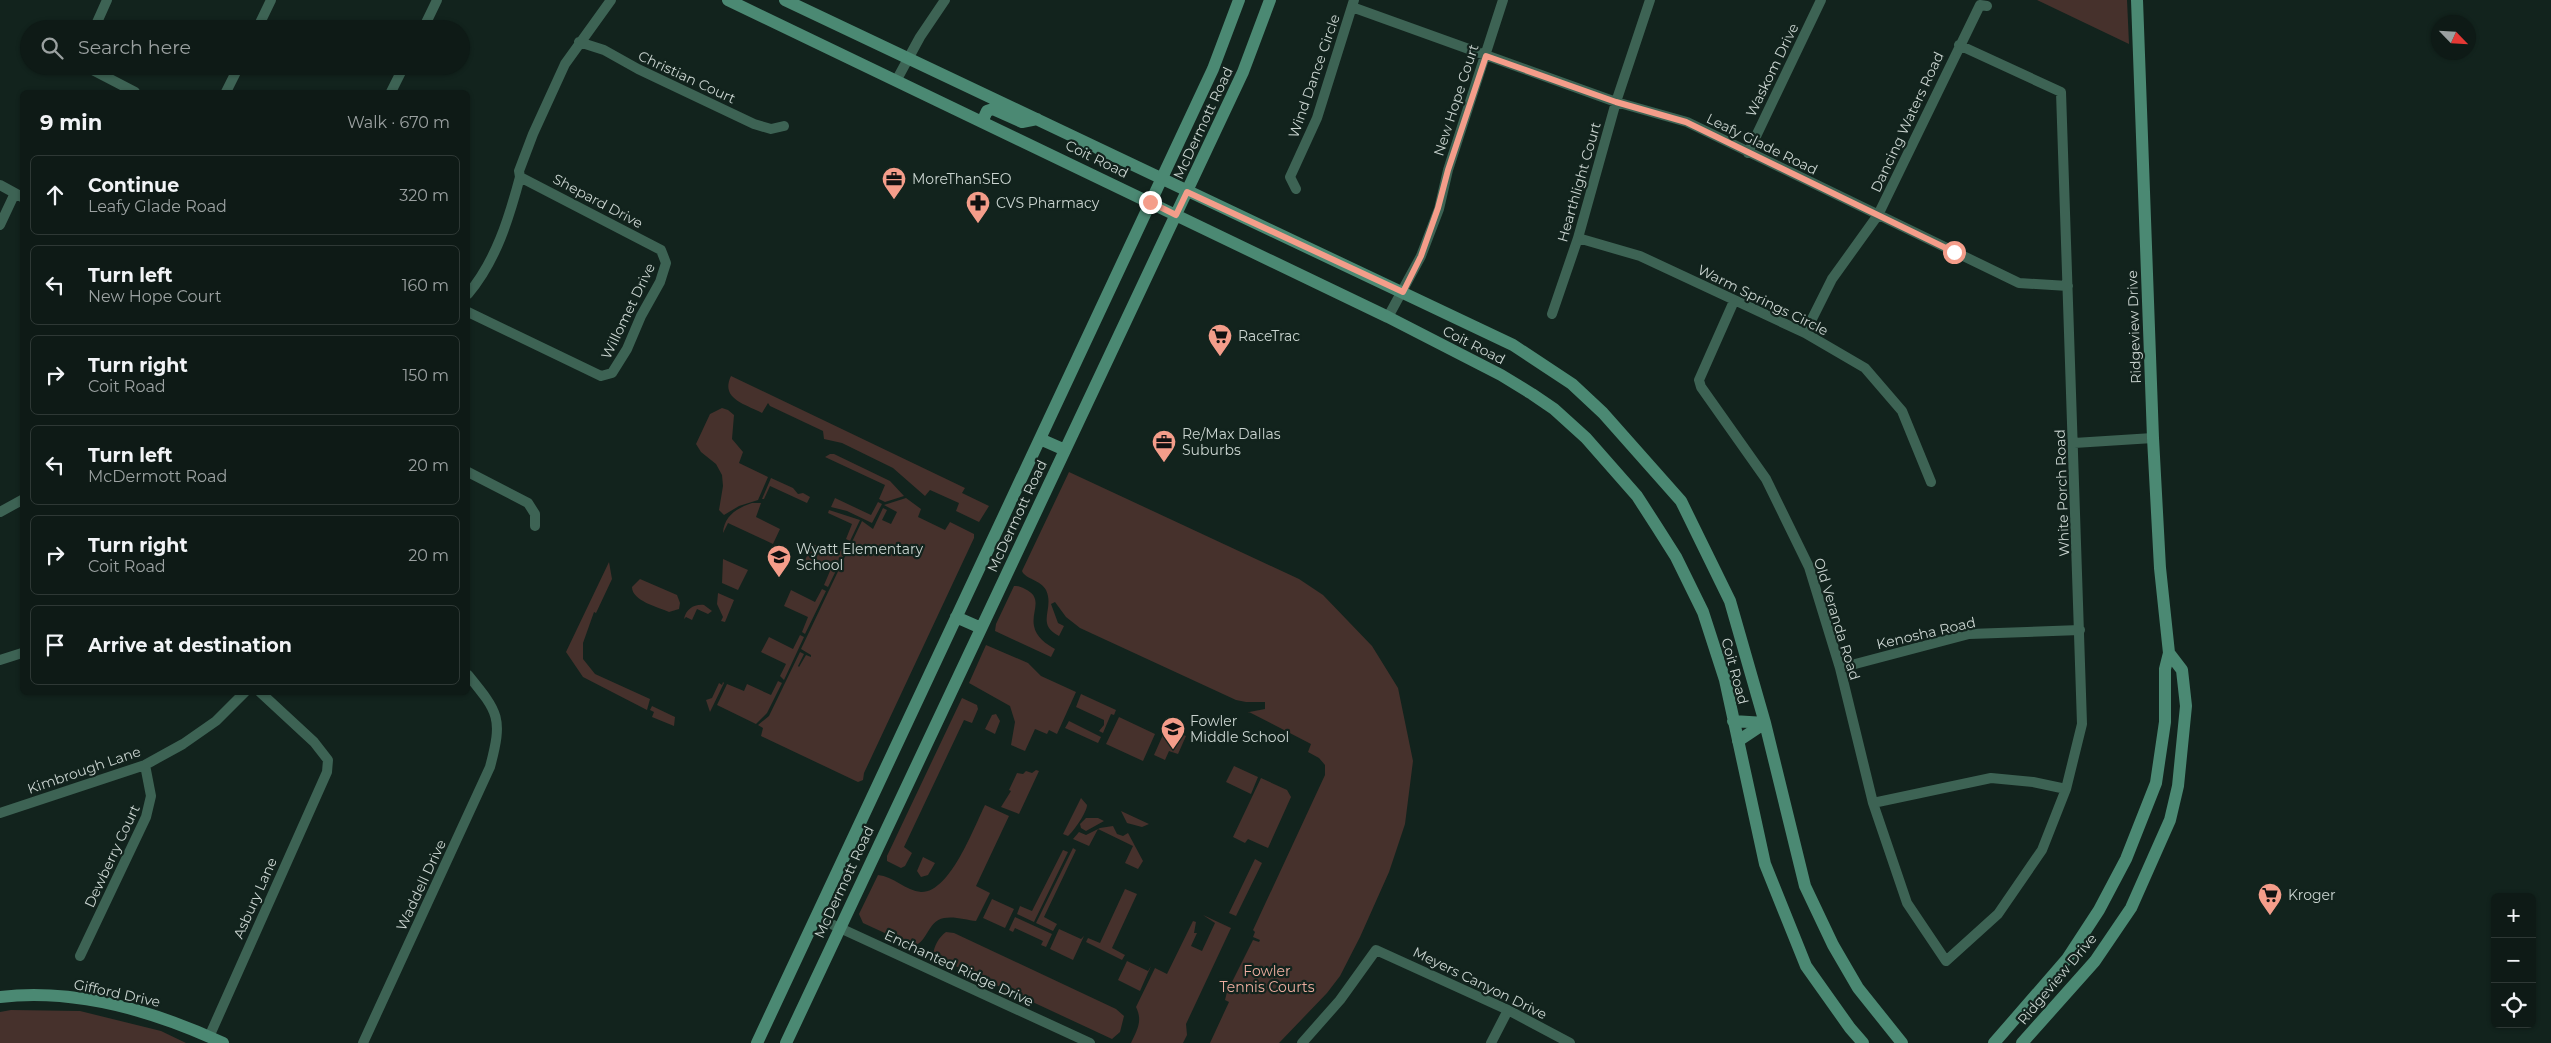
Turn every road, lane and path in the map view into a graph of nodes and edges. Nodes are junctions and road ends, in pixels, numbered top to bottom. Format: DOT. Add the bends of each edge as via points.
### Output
graph roads {
  1 [pos="107,0"];
  2 [pos="271,0"];
  3 [pos="437,0"];
  4 [pos="611,0"];
  5 [pos="728,0"];
  6 [pos="785,0"];
  7 [pos="945,0"];
  8 [pos="1239,0"];
  9 [pos="1270,0"];
  10 [pos="1503,0"];
  11 [pos="1650,0"];
  12 [pos="1821,0"];
  13 [pos="2137,0"];
  14 [pos="1353,3"];
  15 [pos="1987,6"];
  16 [pos="98,20"];
  17 [pos="261,20"];
  18 [pos="427,20"];
  19 [pos="579,42"];
  20 [pos="1959,45"];
  21 [pos="1486,56"];
  22 [pos="911,58"];
  23 [pos="102,75"];
  24 [pos="234,75"];
  25 [pos="400,75"];
  26 [pos="896,81"];
  27 [pos="131,90"];
  28 [pos="227,90"];
  29 [pos="392,90"];
  30 [pos="1616,102"];
  31 [pos="1037,119"];
  32 [pos="982,122"];
  33 [pos="784,126"];
  34 [pos="1748,153"];
  35 [pos="520,177"];
  36 [pos="1161,179"];
  37 [pos="0,185"];
  38 [pos="1296,189"];
  39 [pos="1187,192"];
  40 [pos="19,195"];
  41 [pos="1150,202"];
  42 [pos="1176,215"];
  43 [pos="1878,215"];
  44 [pos="0,225"];
  45 [pos="1578,238"];
  46 [pos="662,250"];
  47 [pos="2068,286"];
  48 [pos="470,291"];
  49 [pos="1403,292"];
  50 [pos="1734,301"];
  51 [pos="470,313"];
  52 [pos="1552,314"];
  53 [pos="1388,318"];
  54 [pos="1805,333"];
  55 [pos="2152,438"];
  56 [pos="1040,439"];
  57 [pos="2074,443"];
  58 [pos="1065,450"];
  59 [pos="470,473"];
  60 [pos="1931,482"];
  61 [pos="20,501"];
  62 [pos="0,512"];
  63 [pos="535,526"];
  64 [pos="956,617"];
  65 [pos="981,628"];
  66 [pos="2080,630"];
  67 [pos="2169,653"];
  68 [pos="20,654"];
  69 [pos="0,660"];
  70 [pos="1840,668"];
  71 [pos="470,677"];
  72 [pos="242,695"];
  73 [pos="263,695"];
  74 [pos="1733,721"];
  75 [pos="1765,723"];
  76 [pos="1738,741"];
  77 [pos="145,765"];
  78 [pos="2066,789"];
  79 [pos="1873,803"];
  80 [pos="0,813"];
  81 [pos="816,917"];
  82 [pos="839,928"];
  83 [pos="80,956"];
  84 [pos="1946,961"];
  85 [pos="0,997"];
  86 [pos="1508,1010"];
  87 [pos="210,1037"];
  88 [pos="223,1043"];
  89 [pos="363,1043"];
  90 [pos="757,1043"];
  91 [pos="786,1043"];
  92 [pos="1090,1043"];
  93 [pos="1302,1043"];
  94 [pos="1491,1043"];
  95 [pos="1570,1043"];
  96 [pos="1863,1043"];
  97 [pos="1902,1043"];
  98 [pos="1994,1043"];
  99 [pos="2022,1043"];
  1 -- 16 [label="street"];
  2 -- 17 [label="street"];
  3 -- 18 [label="street"];
  4 -- 19 [label="street"];
  5 -- 26 [label="main road, Coit Road"];
  6 -- 22 [label="main road, Coit Road"];
  7 -- 22 [label="street" via="920,37"];
  8 -- 36 [label="main road, McDermott Road" via="1215,63"];
  9 -- 39 [label="main road, McDermott Road" via="1243,72"];
  10 -- 21 [label="street, New Hope Court"];
  11 -- 30 [label="street, Hearthlight Court"];
  12 -- 34 [label="street, Waskom Drive"];
  13 -- 55 [label="main road, Ridgeview Drive"];
  14 -- 21 [label="street, Leafy Glade Road"];
  14 -- 38 [label="street, Wind Dance Circle" via="1316,118 1290,177"];
  15 -- 20 [label="street, Dancing Waters Road" via="1980,5"];
  19 -- 33 [label="street, Christian Court" via="604,50 754,124 771,129"];
  19 -- 35 [label="street" via="565,64 533,134"];
  20 -- 43 [label="street, Dancing Waters Road"];
  20 -- 47 [label="street, White Porch Road" via="2060,92"];
  21 -- 30 [label="street, Leafy Glade Road"];
  21 -- 49 [label="street, New Hope Court" via="1438,208 1421,256"];
  22 -- 26 [label="street"];
  22 -- 31 [label="main road, Coit Road"];
  23 -- 27 [label="street"];
  24 -- 28 [label="street"];
  25 -- 29 [label="street"];
  26 -- 32 [label="main road, Coit Road"];
  30 -- 34 [label="street, Leafy Glade Road" via="1686,122"];
  30 -- 45 [label="street, Hearthlight Court"];
  31 -- 32 [label="main road" via="1022,122 993,109 987,111"];
  31 -- 36 [label="main road, Coit Road"];
  32 -- 41 [label="main road, Coit Road"];
  34 -- 43 [label="street, Leafy Glade Road"];
  35 -- 46 [label="street, Shepard Drive"];
  35 -- 48 [label="street" via="508,223 485,272"];
  36 -- 39 [label="main road, Coit Road"];
  36 -- 41 [label="main road, McDermott Road"];
  37 -- 40 [label="street"];
  39 -- 42 [label="main road, McDermott Road"];
  39 -- 49 [label="main road, Coit Road"];
  40 -- 44 [label="street"];
  41 -- 42 [label="main road, Coit Road"];
  41 -- 56 [label="main road, McDermott Road"];
  42 -- 53 [label="main road, Coit Road"];
  42 -- 58 [label="main road, McDermott Road"];
  43 -- 47 [label="street, Leafy Glade Road" via="2020,283"];
  43 -- 54 [label="street, Dancing Waters Road" via="1832,279"];
  45 -- 50 [label="street, Warm Springs Circle" via="1640,256"];
  45 -- 52 [label="street, Hearthlight Court"];
  46 -- 51 [label="street, Willomet Drive" via="666,263 660,282 612,373 601,376"];
  47 -- 57 [label="street, White Porch Road"];
  49 -- 53 [label="street, New Hope Court"];
  49 -- 75 [label="main road, Coit Road" via="1513,345 1572,384 1603,413 1681,501 1730,601"];
  50 -- 54 [label="street, Warm Springs Circle"];
  50 -- 70 [label="street, Old Veranda Road" via="1699,380 1705,394 1766,479 1809,567"];
  53 -- 74 [label="main road, Coit Road" via="1532,394 1554,409 1602,453 1637,496 1688,581 1717,653"];
  54 -- 60 [label="street, Warm Springs Circle" via="1865,368 1902,411"];
  55 -- 57 [label="street"];
  55 -- 67 [label="main road, Ridgeview Drive"];
  56 -- 58 [label="main road"];
  56 -- 64 [label="main road, McDermott Road"];
  57 -- 66 [label="street, White Porch Road"];
  58 -- 65 [label="main road, McDermott Road"];
  59 -- 63 [label="street" via="528,503 536,514"];
  61 -- 62 [label="street"];
  64 -- 65 [label="main road"];
  64 -- 81 [label="main road, McDermott Road"];
  65 -- 82 [label="main road, McDermott Road"];
  66 -- 70 [label="street, Kenosha Road" via="1969,634"];
  66 -- 78 [label="street, White Porch Road" via="2082,724"];
  67 -- 98 [label="main road, Ridgeview Drive" via="2165,668 2165,722 2156,783 2126,858 2099,910 2067,959"];
  67 -- 99 [label="main road, Ridgeview Drive" via="2182,670 2186,706 2178,786 2170,820 2131,908 2095,961"];
  68 -- 69 [label="street"];
  70 -- 79 [label="street, Old Veranda Road"];
  71 -- 89 [label="street, Waddell Drive" via="494,707 498,737 490,768"];
  72 -- 77 [label="street, Kimbrough Lane" via="184,744"];
  73 -- 87 [label="street, Asbury Lane" via="314,742 328,760 327,772"];
  74 -- 75 [label="main road"];
  74 -- 76 [label="main road, Coit Road"];
  75 -- 76 [label="main road"];
  75 -- 97 [label="main road, Coit Road" via="1805,886 1858,988"];
  76 -- 96 [label="main road, Coit Road" via="1765,864 1793,937 1806,966"];
  77 -- 80 [label="street, Kimbrough Lane"];
  77 -- 83 [label="street, Dewberry Court" via="151,796 146,817"];
  78 -- 79 [label="street" via="1991,778"];
  78 -- 84 [label="street, White Porch Road" via="2042,850 1998,914"];
  79 -- 84 [label="street, Old Veranda Road" via="1907,903"];
  81 -- 82 [label="street, Enchanted Ridge Drive"];
  81 -- 90 [label="main road, McDermott Road"];
  82 -- 91 [label="main road, McDermott Road"];
  82 -- 92 [label="street, Enchanted Ridge Drive"];
  85 -- 87 [label="main road, Gifford Drive" via="27,994 66,997 135,1009 179,1022"];
  86 -- 93 [label="street, Meyers Canyon Drive" via="1376,950 1340,1000"];
  86 -- 94 [label="street"];
  86 -- 95 [label="street, Meyers Canyon Drive"];
  87 -- 88 [label="main road, Gifford Drive"];
}
